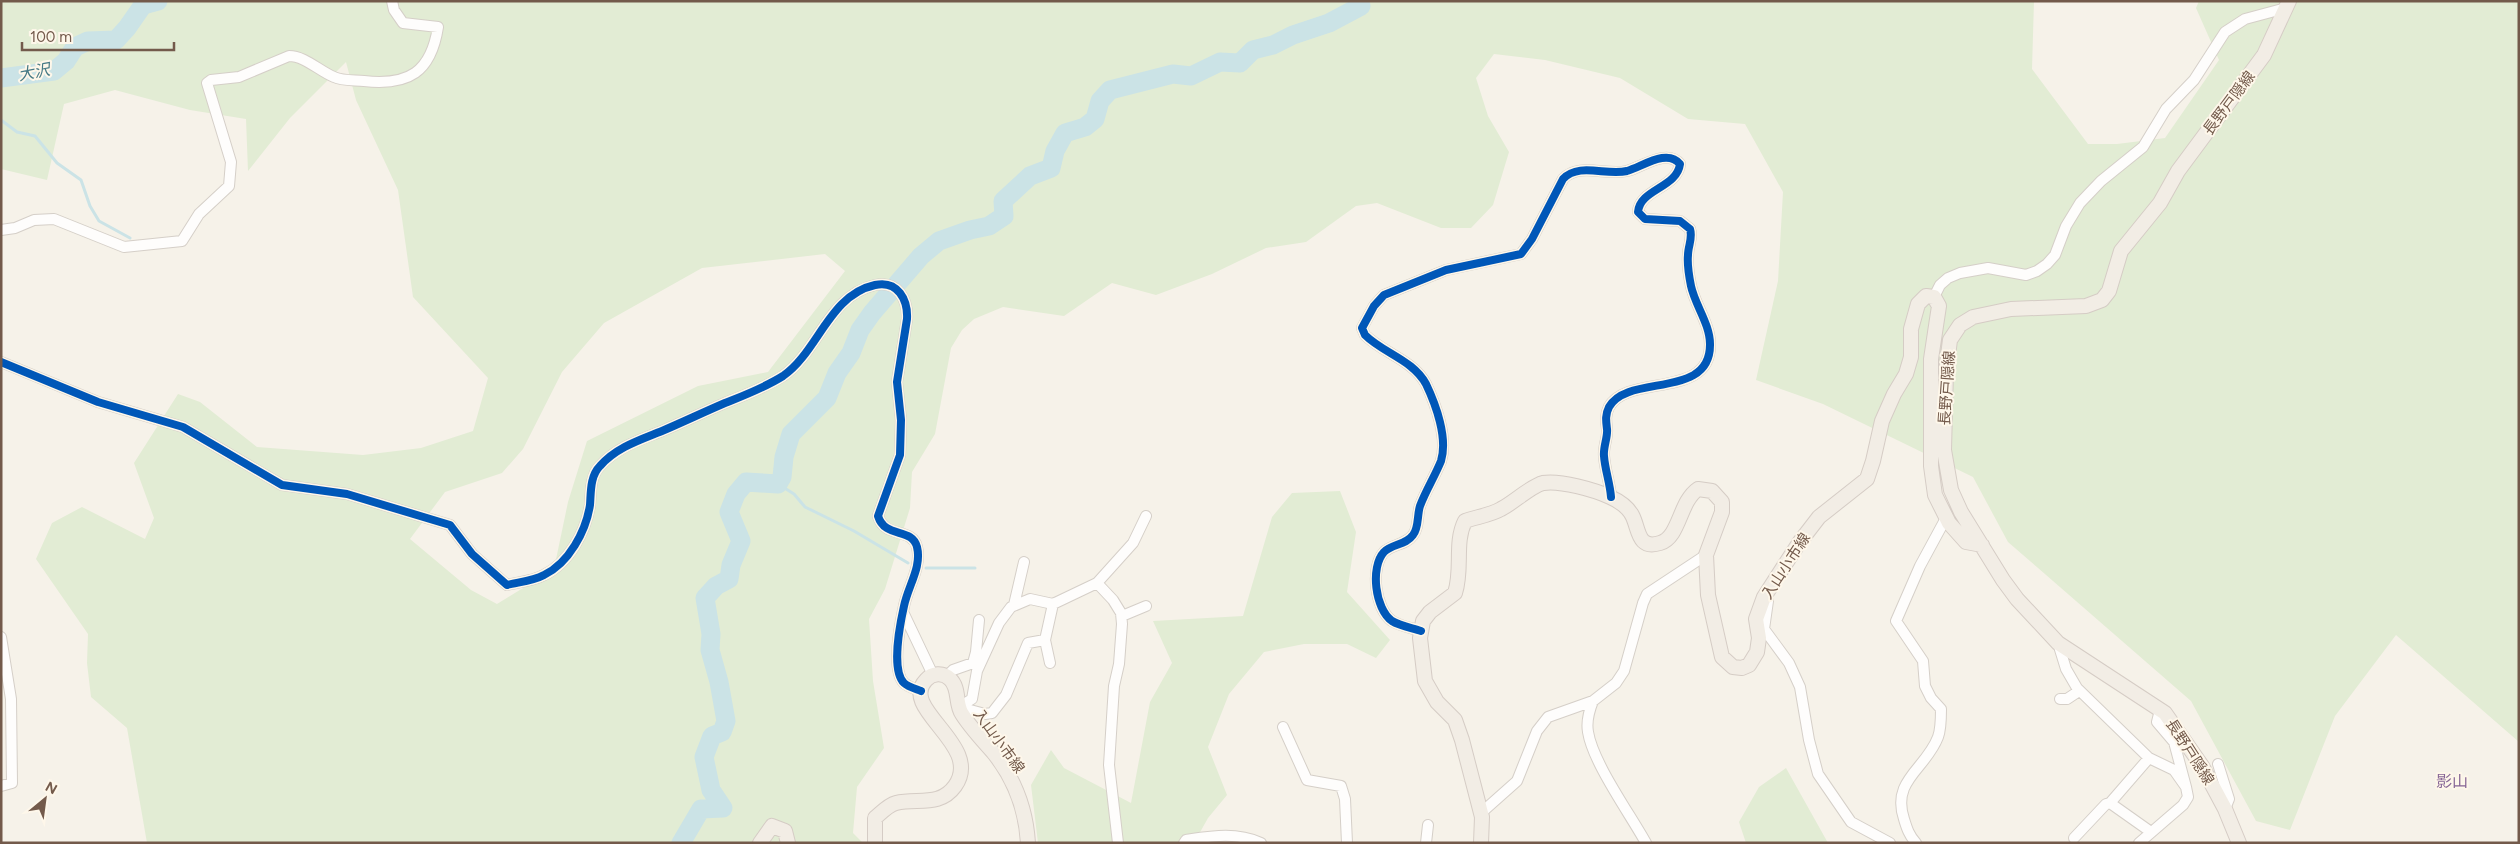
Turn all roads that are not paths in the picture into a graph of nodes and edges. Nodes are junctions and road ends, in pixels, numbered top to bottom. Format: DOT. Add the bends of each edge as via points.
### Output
graph roads {
  1 [pos="392,1"];
  2 [pos="2288,5"];
  3 [pos="1,230"];
  4 [pos="1934,297"];
  5 [pos="1,362"];
  6 [pos="1611,497"];
  7 [pos="1146,516"];
  8 [pos="1946,518"];
  9 [pos="1982,545"];
  10 [pos="1706,556"];
  11 [pos="1024,562"];
  12 [pos="1097,583"];
  13 [pos="1764,598"];
  14 [pos="1052,604"];
  15 [pos="1014,605"];
  16 [pos="1146,606"];
  17 [pos="903,613"];
  18 [pos="1122,616"];
  19 [pos="979,620"];
  20 [pos="1421,631"];
  21 [pos="1,637"];
  22 [pos="1046,640"];
  23 [pos="2058,643"];
  24 [pos="1050,663"];
  25 [pos="939,676"];
  26 [pos="2079,690"];
  27 [pos="921,691"];
  28 [pos="2060,699"];
  29 [pos="1593,701"];
  30 [pos="959,707"];
  31 [pos="2160,710"];
  32 [pos="1283,727"];
  33 [pos="2149,758"];
  34 [pos="2218,764"];
  35 [pos="1,786"];
  36 [pos="2186,787"];
  37 [pos="2110,803"];
  38 [pos="2225,809"];
  39 [pos="1481,813"];
  40 [pos="1428,825"];
  41 [pos="2151,832"];
  42 [pos="2074,838"];
  43 [pos="760,843"];
  44 [pos="788,843"];
  45 [pos="876,843"];
  46 [pos="1028,843"];
  47 [pos="1118,843"];
  48 [pos="1184,843"];
  49 [pos="1261,843"];
  50 [pos="1348,843"];
  51 [pos="1426,843"];
  52 [pos="1481,843"];
  53 [pos="1646,843"];
  54 [pos="1890,843"];
  55 [pos="1916,843"];
  56 [pos="2139,843"];
  57 [pos="2239,843"];
  1 -- 3 [label="street" via="403,23 438,27 435,46 426,64 400,82 336,78 298,56 290,56 239,77 207,83 207,92 231,162 229,186 199,214 182,241 124,247 54,219 34,220"];
  2 -- 4 [label="street" via="2245,19 2225,32 2194,80 2166,109 2143,147 2080,203 2066,226 2055,255 2047,264 2026,276 1988,268 1960,273 1940,285"];
  2 -- 9 [label="main road, 長野戸隠線" via="2264,55 2178,171 2160,203 2121,251 2109,291 2102,300 2086,306 1993,311 1968,319 1954,332 1946,362 1945,462 1954,499"];
  4 -- 8 [label="main road" via="1939,306 1931,360 1931,466 1935,495"];
  4 -- 13 [label="main road, 入山小市線" via="1926,296 1918,304 1910,329 1911,357 1882,421 1867,478 1819,517"];
  5 -- 17 [label="street" via="98,402 183,426 282,485 347,494 450,525 472,554 507,585 551,572 571,550 588,518 598,467 619,449 764,388 797,366 829,320 854,294 873,285 890,286 903,295 908,310 897,382 900,455 878,516 881,525 890,532 908,535 917,545 918,564"];
  6 -- 10 [label="main road, 入山小市線" via="1633,516 1638,537 1646,544 1654,545 1663,543 1673,533 1691,493 1698,489 1712,491 1722,502 1722,512"];
  6 -- 20 [label="main road, 入山小市線" via="1572,485 1543,483 1500,510 1465,521 1459,532 1460,564 1455,593 1430,612"];
  6 -- 20 [label="street" via="1604,446 1610,406 1624,392 1668,385 1691,375 1702,368 1710,351 1708,330 1691,285 1688,260 1690,229 1680,220 1645,219 1638,212 1643,200 1678,172 1680,164 1673,158 1661,158 1624,172 1572,172 1563,179 1521,254 1446,270 1416,281 1384,295 1364,321 1365,335 1422,377 1442,437 1441,461 1419,508 1415,531 1410,538 1380,556 1376,571 1376,588 1381,604 1392,620"];
  7 -- 12 [label="street" via="1133,543"];
  8 -- 9 [label="main road" via="1966,542"];
  8 -- 55 [label="street" via="1896,621 1923,661 1925,686 1930,698 1941,709 1938,736 1927,757 1906,781 1900,796 1909,836"];
  9 -- 23 [label="main road, 長野戸隠線" via="2017,599"];
  10 -- 13 [label="main road, 入山小市線" via="1712,617 1722,657 1733,667 1749,665 1757,652 1760,638 1756,619"];
  10 -- 29 [label="street" via="1648,594 1624,671 1616,683"];
  11 -- 15 [label="street"];
  12 -- 14 [label="street"];
  12 -- 18 [label="street" via="1114,600"];
  13 -- 54 [label="street" via="1768,601 1764,629 1789,663 1800,687 1818,774 1852,822"];
  14 -- 15 [label="street" via="1030,599"];
  14 -- 22 [label="street"];
  15 -- 30 [label="street" via="999,622 978,671 972,699"];
  16 -- 18 [label="street"];
  17 -- 25 [label="street"];
  17 -- 27 [label="street" via="897,671 904,684"];
  18 -- 47 [label="street" via="1108,765"];
  19 -- 25 [label="street" via="973,663"];
  20 -- 39 [label="main road" via="1425,682 1437,702 1455,720"];
  21 -- 35 [label="street" via="11,698 12,783"];
  22 -- 24 [label="street"];
  22 -- 30 [label="street" via="1028,643 1006,695 992,713"];
  23 -- 26 [label="street" via="2066,669"];
  23 -- 31 [label="main road, 長野戸隠線"];
  25 -- 27 [label="main road" via="925,681"];
  25 -- 30 [label="main road, 入山小市線" via="950,679 957,691"];
  26 -- 28 [label="street" via="2067,699"];
  26 -- 33 [label="street"];
  27 -- 45 [label="main road" via="924,708 961,758 962,770 944,797 896,803 885,809 875,818"];
  29 -- 39 [label="street" via="1554,713 1542,722 1517,781"];
  29 -- 53 [label="street" via="1588,716 1590,739 1611,784"];
  30 -- 46 [label="main road, 入山小市線" via="1014,785 1027,824"];
  31 -- 36 [label="street" via="2157,722 2174,742"];
  31 -- 38 [label="main road, 長野戸隠線" via="2186,740"];
  32 -- 50 [label="street" via="1307,780 1341,786"];
  33 -- 36 [label="street" via="2174,770"];
  33 -- 37 [label="street"];
  34 -- 38 [label="street" via="2229,799"];
  36 -- 41 [label="street" via="2188,798 2183,805"];
  37 -- 41 [label="street"];
  37 -- 42 [label="street"];
  38 -- 57 [label="main road, 長野戸隠線"];
  39 -- 52 [label="main road"];
  40 -- 51 [label="street"];
  41 -- 56 [label="street"];
  43 -- 44 [label="main road" via="772,826 785,830"];
  48 -- 49 [label="street" via="1186,840 1221,835 1246,836"];
}
